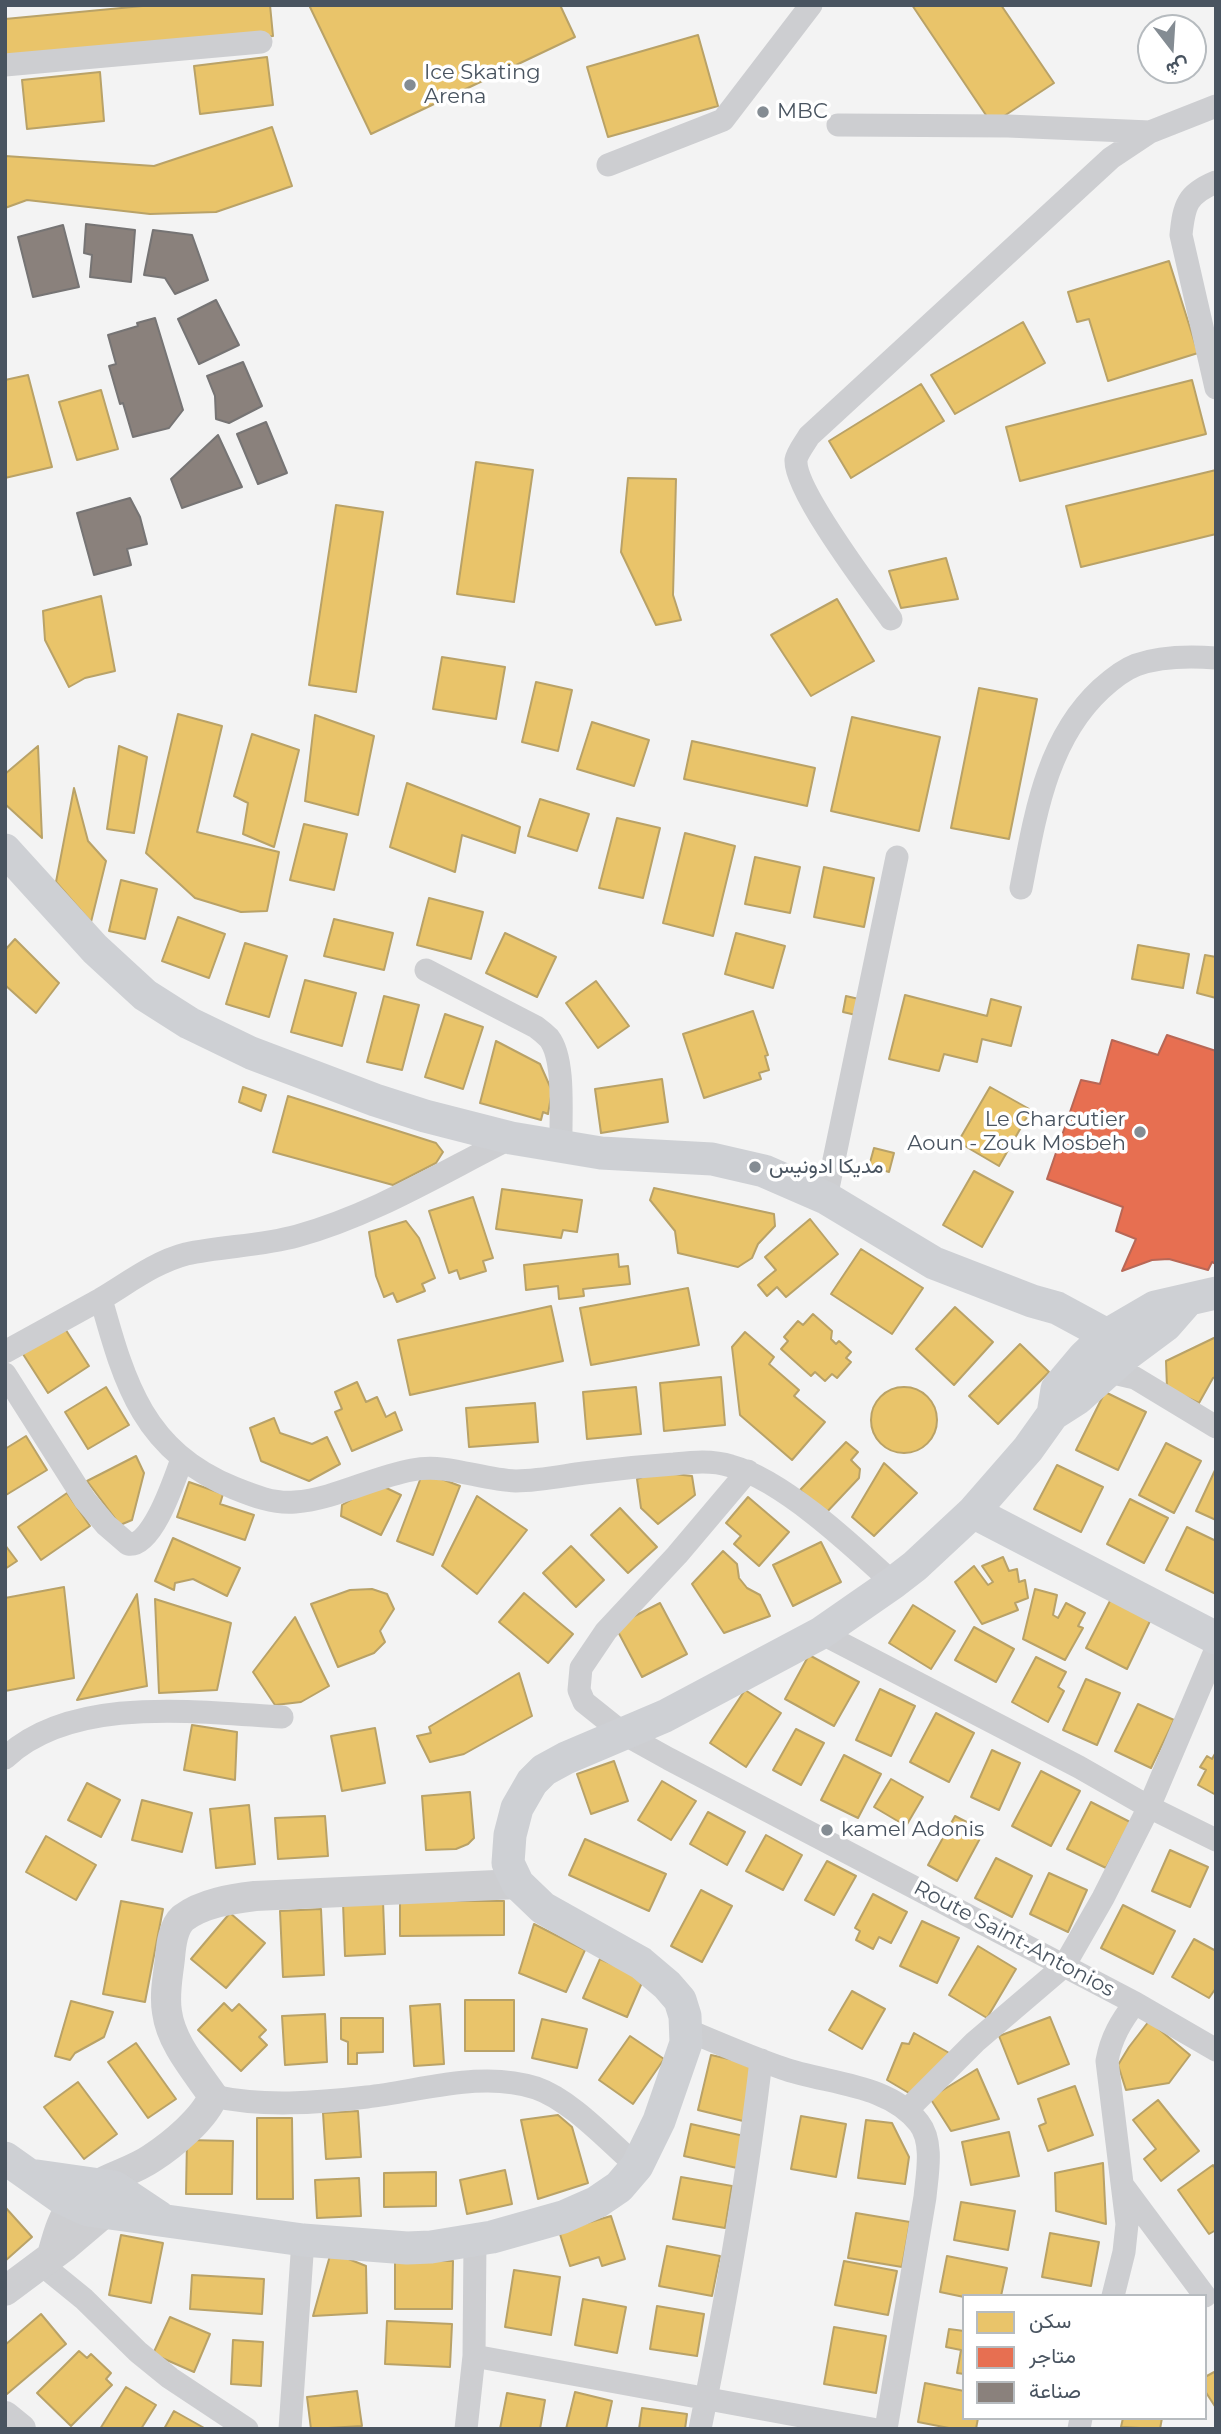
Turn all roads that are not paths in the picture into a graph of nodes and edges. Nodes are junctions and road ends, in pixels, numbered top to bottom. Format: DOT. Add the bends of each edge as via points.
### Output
graph roads {
  1 [pos="811,5"];
  2 [pos="261,42"];
  3 [pos="5,65"];
  4 [pos="1216,106"];
  5 [pos="838,125"];
  6 [pos="1150,132"];
  7 [pos="608,164"];
  8 [pos="1216,182"];
  9 [pos="1216,388"];
  10 [pos="891,620"];
  11 [pos="1216,658"];
  12 [pos="5,850"];
  13 [pos="897,857"];
  14 [pos="1021,888"];
  15 [pos="426,970"];
  16 [pos="511,1138"];
  17 [pos="561,1147"];
  18 [pos="826,1198"];
  19 [pos="1201,1297"];
  20 [pos="101,1299"];
  21 [pos="5,1352"];
  22 [pos="1112,1359"];
  23 [pos="5,1374"];
  24 [pos="1216,1427"];
  25 [pos="182,1459"];
  26 [pos="748,1471"];
  27 [pos="973,1512"];
  28 [pos="893,1583"];
  29 [pos="821,1633"];
  30 [pos="1216,1638"];
  31 [pos="1216,1649"];
  32 [pos="282,1717"];
  33 [pos="624,1734"];
  34 [pos="5,1758"];
  35 [pos="1149,1807"];
  36 [pos="1216,1840"];
  37 [pos="518,1884"];
  38 [pos="1064,1966"];
  39 [pos="1135,2003"];
  40 [pos="687,2030"];
  41 [pos="1216,2050"];
  42 [pos="761,2060"];
  43 [pos="213,2096"];
  44 [pos="907,2110"];
  45 [pos="637,2165"];
  46 [pos="17,2166"];
  47 [pos="1124,2187"];
  48 [pos="100,2199"];
  49 [pos="303,2240"];
  50 [pos="475,2241"];
  51 [pos="47,2260"];
  52 [pos="5,2291"];
  53 [pos="1113,2294"];
  54 [pos="1204,2294"];
  55 [pos="474,2356"];
  56 [pos="706,2399"];
  57 [pos="5,2416"];
  58 [pos="21,2429"];
  59 [pos="247,2429"];
  60 [pos="290,2429"];
  61 [pos="467,2429"];
  62 [pos="700,2429"];
  63 [pos="872,2429"];
  64 [pos="887,2429"];
  1 -- 7 [label="street" via="723,120"];
  2 -- 3 [label="street"];
  4 -- 6 [label="street"];
  5 -- 6 [label="street"];
  6 -- 10 [label="street" via="1111,158 1028,233 809,436 796,459 799,481"];
  8 -- 9 [label="street" via="1197,189 1183,209 1181,235"];
  11 -- 14 [label="street" via="1169,658 1136,665 1089,700 1059,743 1048,770"];
  12 -- 16 [label="main road" via="95,949 145,995 190,1023 329,1084"];
  13 -- 18 [label="street"];
  15 -- 17 [label="street" via="536,1027 548,1038 558,1066"];
  16 -- 17 [label="main road"];
  16 -- 20 [label="street" via="342,1221 296,1237 176,1258"];
  17 -- 18 [label="main road" via="737,1163"];
  18 -- 22 [label="main road" via="934,1263 1057,1308"];
  19 -- 22 [label="main road" via="1155,1307"];
  20 -- 21 [label="street"];
  20 -- 25 [label="street" via="120,1368 166,1446"];
  22 -- 24 [label="street"];
  22 -- 27 [label="main road" via="1057,1390 1053,1414"];
  23 -- 25 [label="street" via="85,1500 132,1546 147,1535"];
  25 -- 26 [label="street" via="220,1483 292,1503 432,1467 515,1481 706,1461"];
  26 -- 28 [label="street" via="779,1489"];
  26 -- 33 [label="street, Route Saint-Antonios" via="606,1631 581,1668 579,1690 584,1702"];
  27 -- 28 [label="main road"];
  27 -- 30 [label="main road"];
  28 -- 29 [label="main road"];
  29 -- 33 [label="main road"];
  29 -- 35 [label="street"];
  31 -- 35 [label="street"];
  32 -- 34 [label="street" via="186,1712 100,1716 53,1727"];
  33 -- 37 [label="main road" via="566,1758 532,1782 517,1808 510,1835 508,1863"];
  33 -- 38 [label="street, Route Saint-Antonios"];
  35 -- 36 [label="street"];
  35 -- 38 [label="street"];
  37 -- 40 [label="main road" via="543,1908 642,1963 680,2000"];
  37 -- 43 [label="street" via="255,1896 217,1903 183,1919 175,1930 171,1951 167,2015 183,2052"];
  38 -- 39 [label="street, Route Saint-Antonios"];
  38 -- 44 [label="street" via="975,2042"];
  39 -- 41 [label="street"];
  39 -- 47 [label="street, Route Saint-Antonios" via="1116,2031 1107,2061"];
  40 -- 42 [label="street"];
  40 -- 45 [label="main road" via="659,2121"];
  42 -- 44 [label="street" via="879,2095"];
  42 -- 56 [label="street" via="736,2246"];
  43 -- 45 [label="street" via="248,2102 303,2102 491,2080 518,2084 552,2096"];
  43 -- 48 [label="street" via="197,2120 152,2159 139,2180"];
  44 -- 64 [label="street" via="921,2125 928,2162"];
  45 -- 50 [label="main road" via="619,2187 597,2202 563,2217"];
  46 -- 48 [label="main road"];
  47 -- 53 [label="street, Route Saint-Antonios" via="1127,2224"];
  47 -- 54 [label="street"];
  48 -- 49 [label="main road" via="162,2220"];
  48 -- 51 [label="street" via="64,2219"];
  49 -- 50 [label="main road" via="407,2248"];
  49 -- 60 [label="street"];
  50 -- 55 [label="street"];
  51 -- 52 [label="street"];
  51 -- 59 [label="street" via="138,2352"];
  55 -- 56 [label="street"];
  55 -- 61 [label="street"];
  56 -- 62 [label="street"];
  56 -- 63 [label="street"];
  57 -- 58 [label="street"];
}
